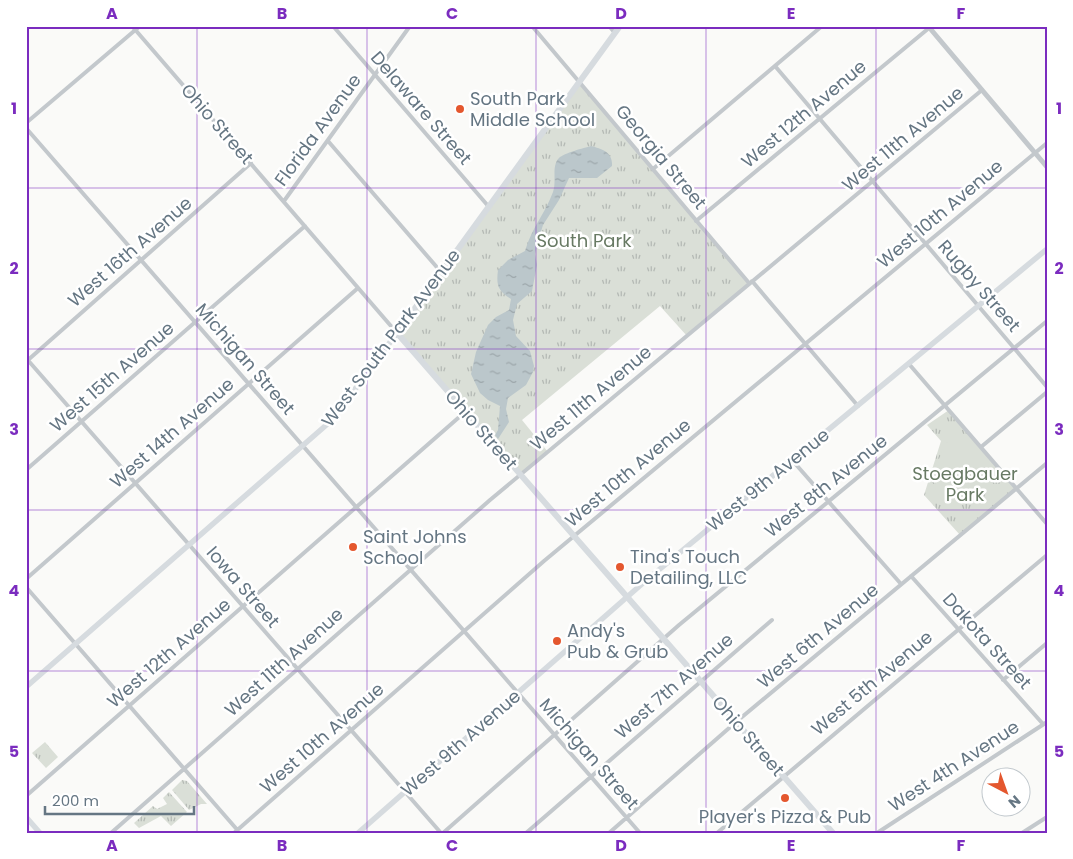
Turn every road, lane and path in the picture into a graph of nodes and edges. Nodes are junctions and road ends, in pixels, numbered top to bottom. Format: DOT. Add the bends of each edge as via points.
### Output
graph roads {
  1 [pos="132,26"];
  2 [pos="140,26"];
  3 [pos="333,26"];
  4 [pos="410,26"];
  5 [pos="532,26"];
  6 [pos="609,26"];
  7 [pos="620,26"];
  8 [pos="822,26"];
  9 [pos="928,27"];
  10 [pos="136,30"];
  11 [pos="615,33"];
  12 [pos="775,66"];
  13 [pos="375,75"];
  14 [pos="579,82"];
  15 [pos="982,90"];
  16 [pos="819,119"];
  17 [pos="26,123"];
  18 [pos="26,128"];
  19 [pos="328,141"];
  20 [pos="1047,143"];
  21 [pos="1035,153"];
  22 [pos="252,164"];
  23 [pos="1047,167"];
  24 [pos="652,169"];
  25 [pos="873,182"];
  26 [pos="284,201"];
  27 [pos="489,206"];
  28 [pos="696,221"];
  29 [pos="305,226"];
  30 [pos="925,244"];
  31 [pos="1047,249"];
  32 [pos="141,261"];
  33 [pos="441,272"];
  34 [pos="751,282"];
  35 [pos="358,288"];
  36 [pos="978,307"];
  37 [pos="1047,321"];
  38 [pos="195,323"];
  39 [pos="397,333"];
  40 [pos="806,344"];
  41 [pos="1014,348"];
  42 [pos="27,360"];
  43 [pos="909,364"];
  44 [pos="249,384"];
  45 [pos="1047,387"];
  46 [pos="1047,392"];
  47 [pos="858,406"];
  48 [pos="944,406"];
  49 [pos="466,412"];
  50 [pos="82,421"];
  51 [pos="302,446"];
  52 [pos="981,447"];
  53 [pos="792,460"];
  54 [pos="1047,464"];
  55 [pos="26,470"];
  56 [pos="520,475"];
  57 [pos="136,484"];
  58 [pos="1017,488"];
  59 [pos="829,501"];
  60 [pos="357,508"];
  61 [pos="1047,524"];
  62 [pos="574,537"];
  63 [pos="189,544"];
  64 [pos="1047,555"];
  65 [pos="410,569"];
  66 [pos="911,576"];
  67 [pos="26,579"];
  68 [pos="901,584"];
  69 [pos="26,587"];
  70 [pos="626,598"];
  71 [pos="243,608"];
  72 [pos="772,620"];
  73 [pos="958,629"];
  74 [pos="464,632"];
  75 [pos="663,640"];
  76 [pos="1047,643"];
  77 [pos="76,644"];
  78 [pos="297,669"];
  79 [pos="1003,680"];
  80 [pos="700,681"];
  81 [pos="26,687"];
  82 [pos="517,693"];
  83 [pos="130,706"];
  84 [pos="736,722"];
  85 [pos="1045,723"];
  86 [pos="351,731"];
  87 [pos="555,735"];
  88 [pos="184,769"];
  89 [pos="590,776"];
  90 [pos="782,776"];
  91 [pos="404,792"];
  92 [pos="26,796"];
  93 [pos="26,817"];
  94 [pos="627,817"];
  95 [pos="1047,817"];
  96 [pos="829,831"];
  97 [pos="238,832"];
  98 [pos="40,833"];
  99 [pos="111,833"];
  100 [pos="358,833"];
  101 [pos="442,833"];
  102 [pos="526,833"];
  103 [pos="609,833"];
  104 [pos="640,833"];
  105 [pos="717,833"];
  106 [pos="877,833"];
  107 [pos="1022,833"];
  1 -- 10 [label="street, Ohio Street"];
  2 -- 10 [label="street"];
  3 -- 13 [label="street, Delaware Street"];
  4 -- 13 [label="street, Florida Avenue"];
  5 -- 14 [label="street, Georgia Street"];
  6 -- 11 [label="street"];
  7 -- 11 [label="main road, West South Park Avenue"];
  8 -- 12 [label="street"];
  9 -- 15 [label="street"];
  9 -- 16 [label="street, West 12th Avenue"];
  10 -- 17 [label="street"];
  10 -- 22 [label="street, Ohio Street"];
  11 -- 14 [label="main road, West South Park Avenue"];
  12 -- 16 [label="street, Rugby Street"];
  12 -- 24 [label="street"];
  13 -- 19 [label="street, Florida Avenue"];
  13 -- 27 [label="street, Delaware Street"];
  14 -- 24 [label="street, Georgia Street"];
  14 -- 27 [label="main road, West South Park Avenue"];
  15 -- 21 [label="street"];
  15 -- 25 [label="street, West 11th Avenue"];
  16 -- 25 [label="street, Rugby Street"];
  16 -- 28 [label="street, West 12th Avenue"];
  18 -- 32 [label="street, Michigan Street"];
  19 -- 26 [label="street, Florida Avenue"];
  19 -- 33 [label="street"];
  20 -- 21 [label="street, West 10th Avenue"];
  21 -- 23 [label="street"];
  21 -- 30 [label="street, West 10th Avenue"];
  22 -- 26 [label="street, Ohio Street"];
  22 -- 32 [label="street, West 16th Avenue"];
  24 -- 28 [label="street, Georgia Street"];
  25 -- 30 [label="street, Rugby Street"];
  25 -- 34 [label="street, West 11th Avenue"];
  26 -- 29 [label="street, Ohio Street"];
  27 -- 33 [label="main road, West South Park Avenue"];
  28 -- 34 [label="street, Georgia Street"];
  29 -- 35 [label="street, Ohio Street"];
  29 -- 38 [label="street, West 15th Avenue"];
  30 -- 36 [label="street, Rugby Street"];
  30 -- 40 [label="street, West 10th Avenue"];
  31 -- 36 [label="main road, West 9th Avenue"];
  32 -- 38 [label="street, Michigan Street"];
  32 -- 42 [label="street, West 16th Avenue"];
  33 -- 39 [label="main road, West South Park Avenue"];
  34 -- 40 [label="street, Georgia Street"];
  34 -- 56 [label="street, West 11th Avenue"];
  35 -- 39 [label="street, Ohio Street"];
  35 -- 44 [label="street, West 14th Avenue"];
  36 -- 41 [label="street, Rugby Street"];
  36 -- 43 [label="main road, West 9th Avenue"];
  37 -- 41 [label="street, West 8th Avenue"];
  38 -- 44 [label="street, Michigan Street"];
  38 -- 50 [label="street, West 15th Avenue"];
  39 -- 49 [label="main road, Ohio Street"];
  39 -- 51 [label="main road, West South Park Avenue" via="336,415"];
  40 -- 47 [label="street, Georgia Street"];
  40 -- 62 [label="street, West 10th Avenue"];
  41 -- 45 [label="street, Rugby Street"];
  41 -- 48 [label="street, West 8th Avenue"];
  42 -- 50 [label="street, Iowa Street"];
  43 -- 47 [label="main road, West 9th Avenue"];
  43 -- 48 [label="street"];
  44 -- 51 [label="street, Michigan Street"];
  44 -- 57 [label="street, West 14th Avenue"];
  46 -- 52 [label="street"];
  47 -- 53 [label="main road, West 9th Avenue"];
  48 -- 52 [label="street"];
  48 -- 59 [label="street, West 8th Avenue"];
  49 -- 56 [label="main road, Ohio Street"];
  49 -- 60 [label="street, West 12th Avenue"];
  50 -- 55 [label="street, West 15th Avenue"];
  50 -- 57 [label="street, Iowa Street"];
  51 -- 60 [label="street, Michigan Street"];
  51 -- 63 [label="main road, West South Park Avenue"];
  52 -- 58 [label="street"];
  53 -- 59 [label="street"];
  53 -- 70 [label="main road, West 9th Avenue"];
  54 -- 58 [label="street, West 6th Avenue"];
  56 -- 62 [label="main road, Ohio Street"];
  56 -- 65 [label="street, West 11th Avenue"];
  57 -- 63 [label="street, Iowa Street"];
  57 -- 67 [label="street, West 14th Avenue"];
  58 -- 61 [label="street"];
  58 -- 66 [label="street, West 6th Avenue"];
  59 -- 68 [label="street"];
  59 -- 75 [label="street, West 8th Avenue"];
  60 -- 65 [label="street, Michigan Street"];
  60 -- 71 [label="street, West 12th Avenue"];
  62 -- 70 [label="main road, Ohio Street"];
  62 -- 74 [label="street, West 10th Avenue"];
  63 -- 71 [label="street, Iowa Street"];
  63 -- 77 [label="main road, West South Park Avenue"];
  64 -- 73 [label="street, West 5th Avenue"];
  65 -- 74 [label="street, Michigan Street"];
  65 -- 78 [label="street, West 11th Avenue"];
  66 -- 68 [label="street, West 6th Avenue"];
  66 -- 73 [label="street, Dakota Street"];
  68 -- 84 [label="street, West 6th Avenue"];
  69 -- 77 [label="street"];
  70 -- 75 [label="main road, Ohio Street"];
  70 -- 82 [label="main road, West 9th Avenue"];
  71 -- 78 [label="street, Iowa Street"];
  71 -- 83 [label="street, West 12th Avenue"];
  72 -- 80 [label="street, West 7th Avenue"];
  73 -- 79 [label="street, Dakota Street"];
  73 -- 90 [label="street, West 5th Avenue"];
  74 -- 82 [label="street, Michigan Street"];
  74 -- 86 [label="street, West 10th Avenue"];
  75 -- 80 [label="main road, Ohio Street"];
  75 -- 87 [label="street, West 8th Avenue"];
  76 -- 79 [label="street"];
  77 -- 81 [label="main road, West South Park Avenue"];
  77 -- 83 [label="street"];
  78 -- 86 [label="street, Iowa Street"];
  78 -- 88 [label="street, West 11th Avenue"];
  79 -- 85 [label="street, Dakota Street"];
  80 -- 84 [label="main road, Ohio Street"];
  80 -- 89 [label="street, West 7th Avenue"];
  82 -- 87 [label="street, Michigan Street"];
  82 -- 91 [label="main road, West 9th Avenue"];
  83 -- 88 [label="street"];
  83 -- 92 [label="street, West 12th Avenue"];
  84 -- 90 [label="main road, Ohio Street"];
  84 -- 94 [label="street, West 6th Avenue"];
  85 -- 106 [label="street, West 4th Avenue"];
  86 -- 91 [label="street, Iowa Street"];
  86 -- 97 [label="street, West 10th Avenue"];
  87 -- 89 [label="street, Michigan Street"];
  87 -- 101 [label="street, West 8th Avenue"];
  88 -- 97 [label="street"];
  88 -- 99 [label="street, West 11th Avenue"];
  89 -- 94 [label="street, Michigan Street"];
  89 -- 102 [label="street, West 7th Avenue"];
  90 -- 96 [label="main road, Ohio Street"];
  90 -- 105 [label="street, West 5th Avenue"];
  91 -- 100 [label="main road, West 9th Avenue"];
  91 -- 101 [label="street, Iowa Street"];
  93 -- 98 [label="main road"];
  94 -- 103 [label="street, West 6th Avenue"];
  94 -- 104 [label="street, Michigan Street"];
  95 -- 107 [label="street"];
}
